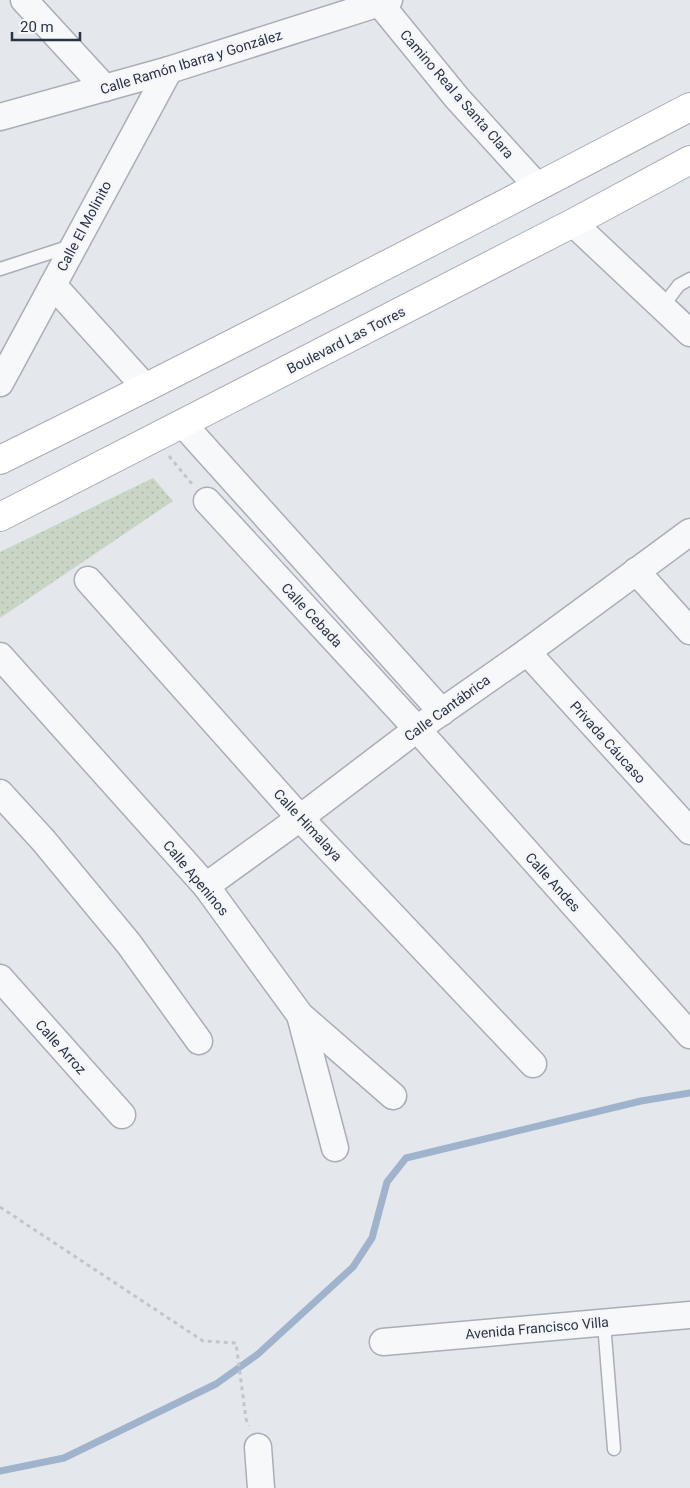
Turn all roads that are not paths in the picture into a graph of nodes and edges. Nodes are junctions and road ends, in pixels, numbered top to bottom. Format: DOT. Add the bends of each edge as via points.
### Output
graph roads {
  1 [pos="24,0"];
  2 [pos="382,1"];
  3 [pos="169,70"];
  4 [pos="105,88"];
  5 [pos="690,107"];
  6 [pos="0,117"];
  7 [pos="690,160"];
  8 [pos="538,187"];
  9 [pos="573,223"];
  10 [pos="74,245"];
  11 [pos="0,269"];
  12 [pos="690,279"];
  13 [pos="52,286"];
  14 [pos="662,307"];
  15 [pos="690,333"];
  16 [pos="0,383"];
  17 [pos="146,388"];
  18 [pos="183,424"];
  19 [pos="0,460"];
  20 [pos="206,501"];
  21 [pos="0,517"];
  22 [pos="690,532"];
  23 [pos="636,571"];
  24 [pos="88,580"];
  25 [pos="690,631"];
  26 [pos="527,652"];
  27 [pos="0,656"];
  28 [pos="442,712"];
  29 [pos="417,729"];
  30 [pos="0,794"];
  31 [pos="300,818"];
  32 [pos="690,831"];
  33 [pos="206,886"];
  34 [pos="0,978"];
  35 [pos="300,1014"];
  36 [pos="690,1035"];
  37 [pos="199,1041"];
  38 [pos="533,1064"];
  39 [pos="393,1096"];
  40 [pos="122,1115"];
  41 [pos="335,1148"];
  42 [pos="690,1315"];
  43 [pos="604,1322"];
  44 [pos="383,1342"];
  45 [pos="258,1447"];
  46 [pos="614,1449"];
  47 [pos="261,1488"];
  1 -- 4 [label="street"];
  2 -- 3 [label="street, Calle Ramón Ibarra y González"];
  2 -- 8 [label="street, Camino Real a Santa Clara" via="456,98"];
  3 -- 4 [label="street, Calle Ramón Ibarra y González"];
  3 -- 10 [label="street, Calle El Molinito"];
  4 -- 6 [label="street, Calle Ramón Ibarra y González"];
  5 -- 8 [label="main road"];
  7 -- 9 [label="main road, Boulevard Las Torres"];
  8 -- 17 [label="main road"];
  9 -- 14 [label="street"];
  9 -- 18 [label="main road, Boulevard Las Torres"];
  10 -- 11 [label="lane"];
  10 -- 13 [label="street, Calle El Molinito"];
  12 -- 14 [label="lane" via="679,285"];
  13 -- 16 [label="street, Calle El Molinito"];
  13 -- 17 [label="street"];
  14 -- 15 [label="street"];
  17 -- 19 [label="main road"];
  18 -- 21 [label="main road, Boulevard Las Torres"];
  18 -- 28 [label="street"];
  20 -- 29 [label="street, Calle Cebada"];
  22 -- 23 [label="street, Calle Cantábrica"];
  23 -- 25 [label="street"];
  23 -- 26 [label="street, Calle Cantábrica"];
  24 -- 31 [label="street, Calle Himalaya"];
  26 -- 28 [label="street, Calle Cantábrica"];
  26 -- 32 [label="street, Privada Cáucaso"];
  27 -- 33 [label="street, Calle Apeninos"];
  28 -- 29 [label="street, Calle Cantábrica"];
  29 -- 31 [label="street, Calle Cantábrica"];
  29 -- 36 [label="street, Calle Andes"];
  30 -- 37 [label="street" via="43,840 129,944"];
  31 -- 33 [label="street, Calle Cantábrica"];
  31 -- 38 [label="street, Calle Himalaya"];
  33 -- 35 [label="street, Calle Apeninos"];
  34 -- 40 [label="street, Calle Arroz"];
  35 -- 39 [label="street, Calle Apeninos"];
  35 -- 41 [label="street"];
  42 -- 43 [label="street, Avenida Francisco Villa"];
  43 -- 44 [label="street, Avenida Francisco Villa"];
  43 -- 46 [label="lane"];
  45 -- 47 [label="street"];
}
